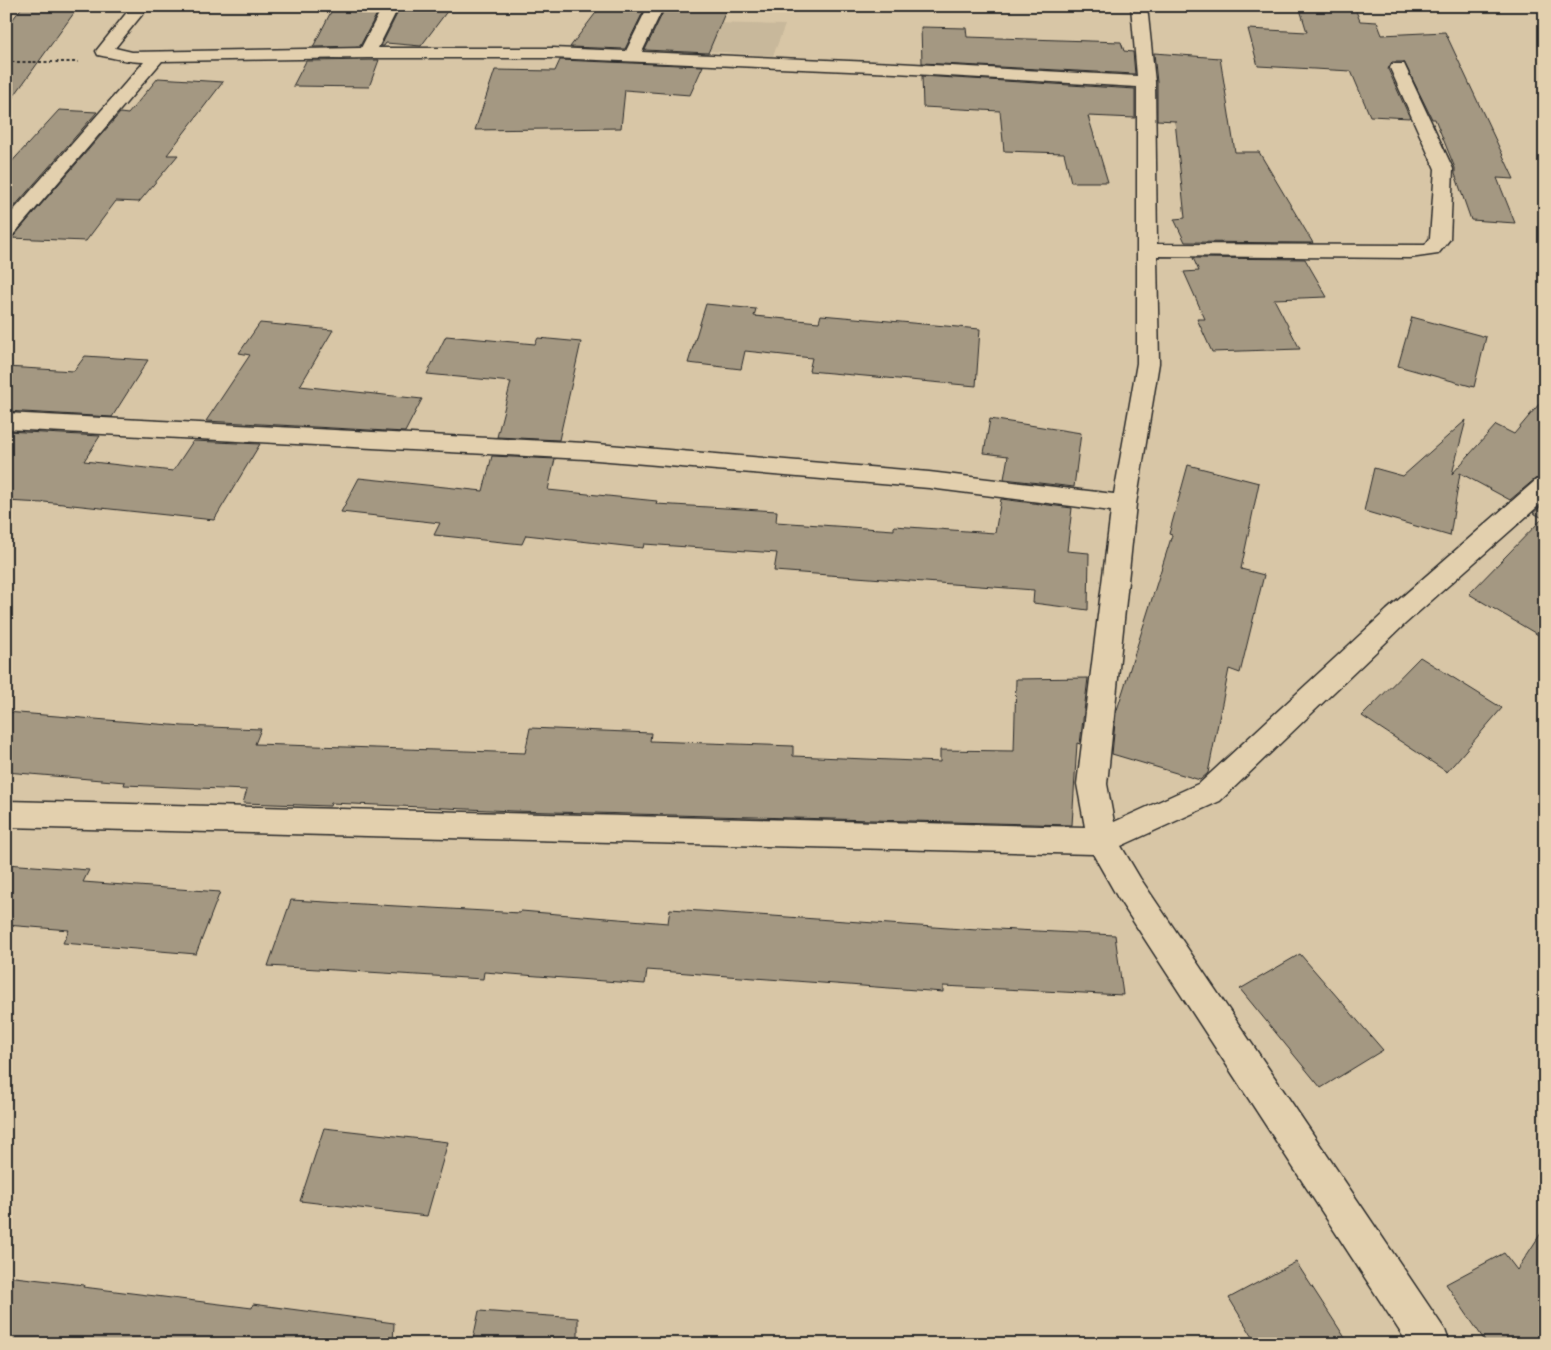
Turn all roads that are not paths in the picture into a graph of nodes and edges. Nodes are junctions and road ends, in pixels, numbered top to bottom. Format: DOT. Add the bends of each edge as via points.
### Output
graph roads {
  1 [pos="141,6"];
  2 [pos="392,6"];
  3 [pos="656,6"];
  4 [pos="1139,6"];
  5 [pos="367,53"];
  6 [pos="157,56"];
  7 [pos="632,57"];
  8 [pos="1398,68"];
  9 [pos="1146,82"];
  10 [pos="6,231"];
  11 [pos="1147,250"];
  12 [pos="6,421"];
  13 [pos="1545,486"];
  14 [pos="1124,504"];
  15 [pos="6,814"];
  16 [pos="1102,841"];
  17 [pos="1432,1344"];
  1 -- 6 [label="street" via="104,51 132,57"];
  2 -- 5 [label="street"];
  3 -- 7 [label="street"];
  4 -- 9 [label="street"];
  5 -- 6 [label="street"];
  5 -- 7 [label="street"];
  6 -- 10 [label="street"];
  7 -- 9 [label="street"];
  8 -- 11 [label="street" via="1444,169 1440,239 1431,250"];
  9 -- 11 [label="street"];
  11 -- 14 [label="street" via="1148,363"];
  12 -- 14 [label="street" via="585,451 929,480"];
  13 -- 16 [label="street" via="1396,617 1210,792"];
  14 -- 16 [label="street" via="1092,784"];
  15 -- 16 [label="street"];
  16 -- 17 [label="street" via="1129,888"];
}
